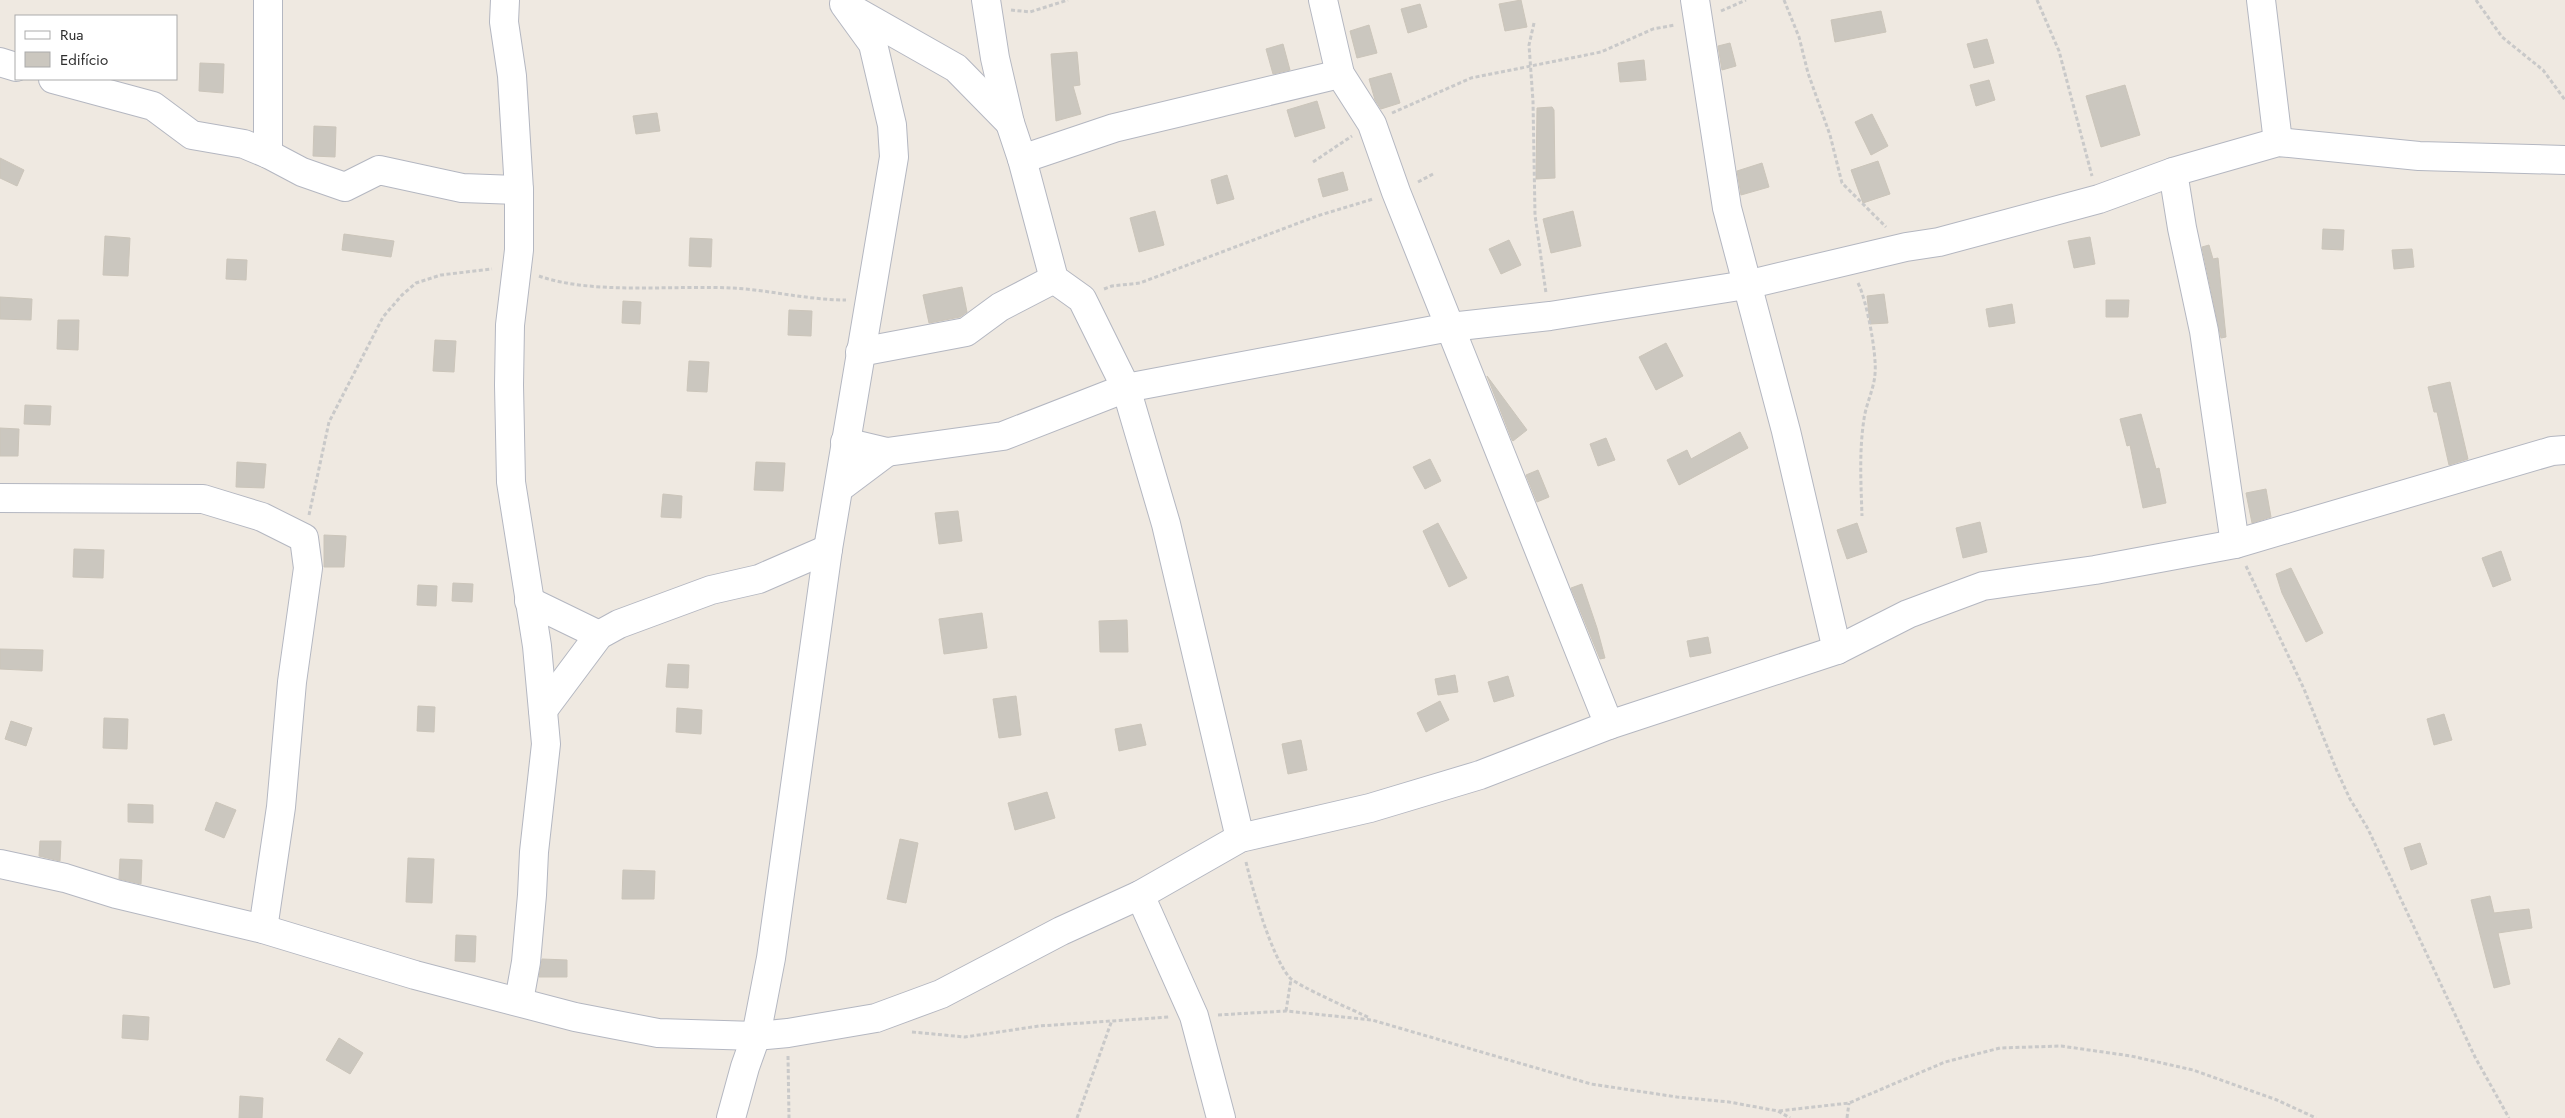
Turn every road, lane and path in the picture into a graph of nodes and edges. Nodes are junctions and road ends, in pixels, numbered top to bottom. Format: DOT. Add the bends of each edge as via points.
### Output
graph roads {
  1 [pos="268,0"];
  2 [pos="505,0"];
  3 [pos="1068,0"];
  4 [pos="1322,0"];
  5 [pos="1746,0"];
  6 [pos="1784,0"];
  7 [pos="2037,0"];
  8 [pos="2261,0"];
  9 [pos="2476,0"];
  10 [pos="842,2"];
  11 [pos="987,3"];
  12 [pos="1697,11"];
  13 [pos="1534,23"];
  14 [pos="0,62"];
  15 [pos="1530,65"];
  16 [pos="15,67"];
  17 [pos="1340,74"];
  18 [pos="57,80"];
  19 [pos="2565,100"];
  20 [pos="1010,122"];
  21 [pos="1372,124"];
  22 [pos="2278,142"];
  23 [pos="268,154"];
  24 [pos="1022,159"];
  25 [pos="2565,160"];
  26 [pos="1312,162"];
  27 [pos="2173,172"];
  28 [pos="1433,174"];
  29 [pos="519,190"];
  30 [pos="1396,192"];
  31 [pos="2098,199"];
  32 [pos="1906,247"];
  33 [pos="1848,262"];
  34 [pos="518,267"];
  35 [pos="1054,279"];
  36 [pos="1746,285"];
  37 [pos="1082,299"];
  38 [pos="872,300"];
  39 [pos="1550,316"];
  40 [pos="1450,327"];
  41 [pos="860,352"];
  42 [pos="1126,388"];
  43 [pos="845,442"];
  44 [pos="2565,450"];
  45 [pos="886,452"];
  46 [pos="839,488"];
  47 [pos="0,498"];
  48 [pos="1862,516"];
  49 [pos="304,538"];
  50 [pos="2234,544"];
  51 [pos="828,549"];
  52 [pos="529,601"];
  53 [pos="599,635"];
  54 [pos="1837,650"];
  55 [pos="542,710"];
  56 [pos="1610,725"];
  57 [pos="1240,838"];
  58 [pos="0,864"];
  59 [pos="1140,895"];
  60 [pos="263,929"];
  61 [pos="1291,979"];
  62 [pos="519,1001"];
  63 [pos="1286,1012"];
  64 [pos="1112,1020"];
  65 [pos="1372,1020"];
  66 [pos="788,1033"];
  67 [pos="756,1036"];
  68 [pos="1474,1051"];
  69 [pos="1849,1103"];
  70 [pos="1778,1111"];
  71 [pos="732,1118"];
  72 [pos="789,1118"];
  73 [pos="1078,1118"];
  74 [pos="1221,1118"];
  75 [pos="1790,1118"];
  76 [pos="1847,1118"];
  77 [pos="2316,1118"];
  78 [pos="2509,1118"];
  1 -- 23 [label="street"];
  2 -- 29 [label="street" via="504,22 512,76"];
  3 -- 11 [label="path" via="1030,12"];
  4 -- 17 [label="street"];
  5 -- 12 [label="path"];
  6 -- 32 [label="path" via="1799,37 1842,183"];
  7 -- 31 [label="path" via="2059,51"];
  8 -- 22 [label="street"];
  9 -- 19 [label="path" via="2502,37 2543,70"];
  10 -- 20 [label="street" via="956,68"];
  10 -- 38 [label="street" via="873,44 892,125 894,157"];
  11 -- 20 [label="street"];
  12 -- 15 [label="path" via="1601,52"];
  12 -- 36 [label="street" via="1727,208"];
  13 -- 15 [label="path" via="1529,45"];
  14 -- 16 [label="street"];
  15 -- 21 [label="path" via="1471,78"];
  15 -- 39 [label="path" via="1535,215"];
  17 -- 21 [label="street"];
  17 -- 24 [label="street" via="1114,128"];
  18 -- 23 [label="street" via="153,106 192,135 244,144"];
  20 -- 24 [label="street"];
  21 -- 26 [label="path"];
  21 -- 30 [label="street"];
  22 -- 25 [label="street" via="2419,156"];
  22 -- 27 [label="street"];
  23 -- 29 [label="street" via="302,172 345,187 379,170 462,188"];
  24 -- 35 [label="street"];
  27 -- 31 [label="street"];
  27 -- 50 [label="street" via="2204,331"];
  28 -- 30 [label="path"];
  29 -- 34 [label="street"];
  30 -- 37 [label="path" via="1317,216 1140,283 1112,286"];
  30 -- 40 [label="street"];
  31 -- 32 [label="street" via="1939,242"];
  32 -- 33 [label="street"];
  33 -- 36 [label="street"];
  33 -- 48 [label="path" via="1860,288 1875,358 1875,376 1864,419"];
  34 -- 38 [label="path" via="550,280 588,286 732,288 822,300"];
  34 -- 49 [label="path" via="441,275 416,283 383,317 328,422"];
  34 -- 52 [label="street" via="510,325 511,482"];
  35 -- 37 [label="street"];
  35 -- 41 [label="street" via="1000,308 966,332"];
  36 -- 39 [label="street"];
  36 -- 54 [label="street" via="1786,430"];
  37 -- 42 [label="street"];
  38 -- 41 [label="street"];
  39 -- 40 [label="street"];
  40 -- 42 [label="street"];
  40 -- 56 [label="street"];
  41 -- 43 [label="street"];
  42 -- 45 [label="street" via="1003,436"];
  42 -- 57 [label="street" via="1166,524"];
  43 -- 45 [label="street"];
  43 -- 46 [label="street"];
  44 -- 50 [label="street" via="2552,451"];
  45 -- 46 [label="street"];
  46 -- 51 [label="street"];
  47 -- 49 [label="street" via="204,499 262,517"];
  49 -- 60 [label="street" via="308,568 294,673 282,807"];
  50 -- 54 [label="street" via="1983,586 1908,614"];
  50 -- 78 [label="path" via="2304,689 2346,792 2368,829 2474,1058"];
  51 -- 53 [label="street" via="759,579 711,590 619,624"];
  51 -- 67 [label="street" via="773,950"];
  52 -- 53 [label="street"];
  52 -- 55 [label="street" via="537,646"];
  53 -- 55 [label="street"];
  54 -- 56 [label="street"];
  55 -- 62 [label="street" via="546,744 544,770 526,962"];
  56 -- 57 [label="street" via="1480,775 1370,808"];
  57 -- 59 [label="street"];
  57 -- 61 [label="path" via="1269,933"];
  58 -- 60 [label="street"];
  59 -- 66 [label="street" via="913,1005 876,1018"];
  59 -- 74 [label="street" via="1194,1016"];
  60 -- 62 [label="street" via="415,975"];
  61 -- 63 [label="path"];
  61 -- 65 [label="path"];
  62 -- 67 [label="street" via="575,1017 658,1033"];
  64 -- 73 [label="path"];
  66 -- 67 [label="street"];
  66 -- 72 [label="path"];
  67 -- 71 [label="street"];
  68 -- 70 [label="path" via="1591,1084"];
  69 -- 70 [label="path"];
  69 -- 76 [label="path"];
  69 -- 77 [label="path" via="1945,1062 2000,1048 2061,1046 2131,1056 2193,1070 2277,1100"];
  70 -- 75 [label="path"];
}
